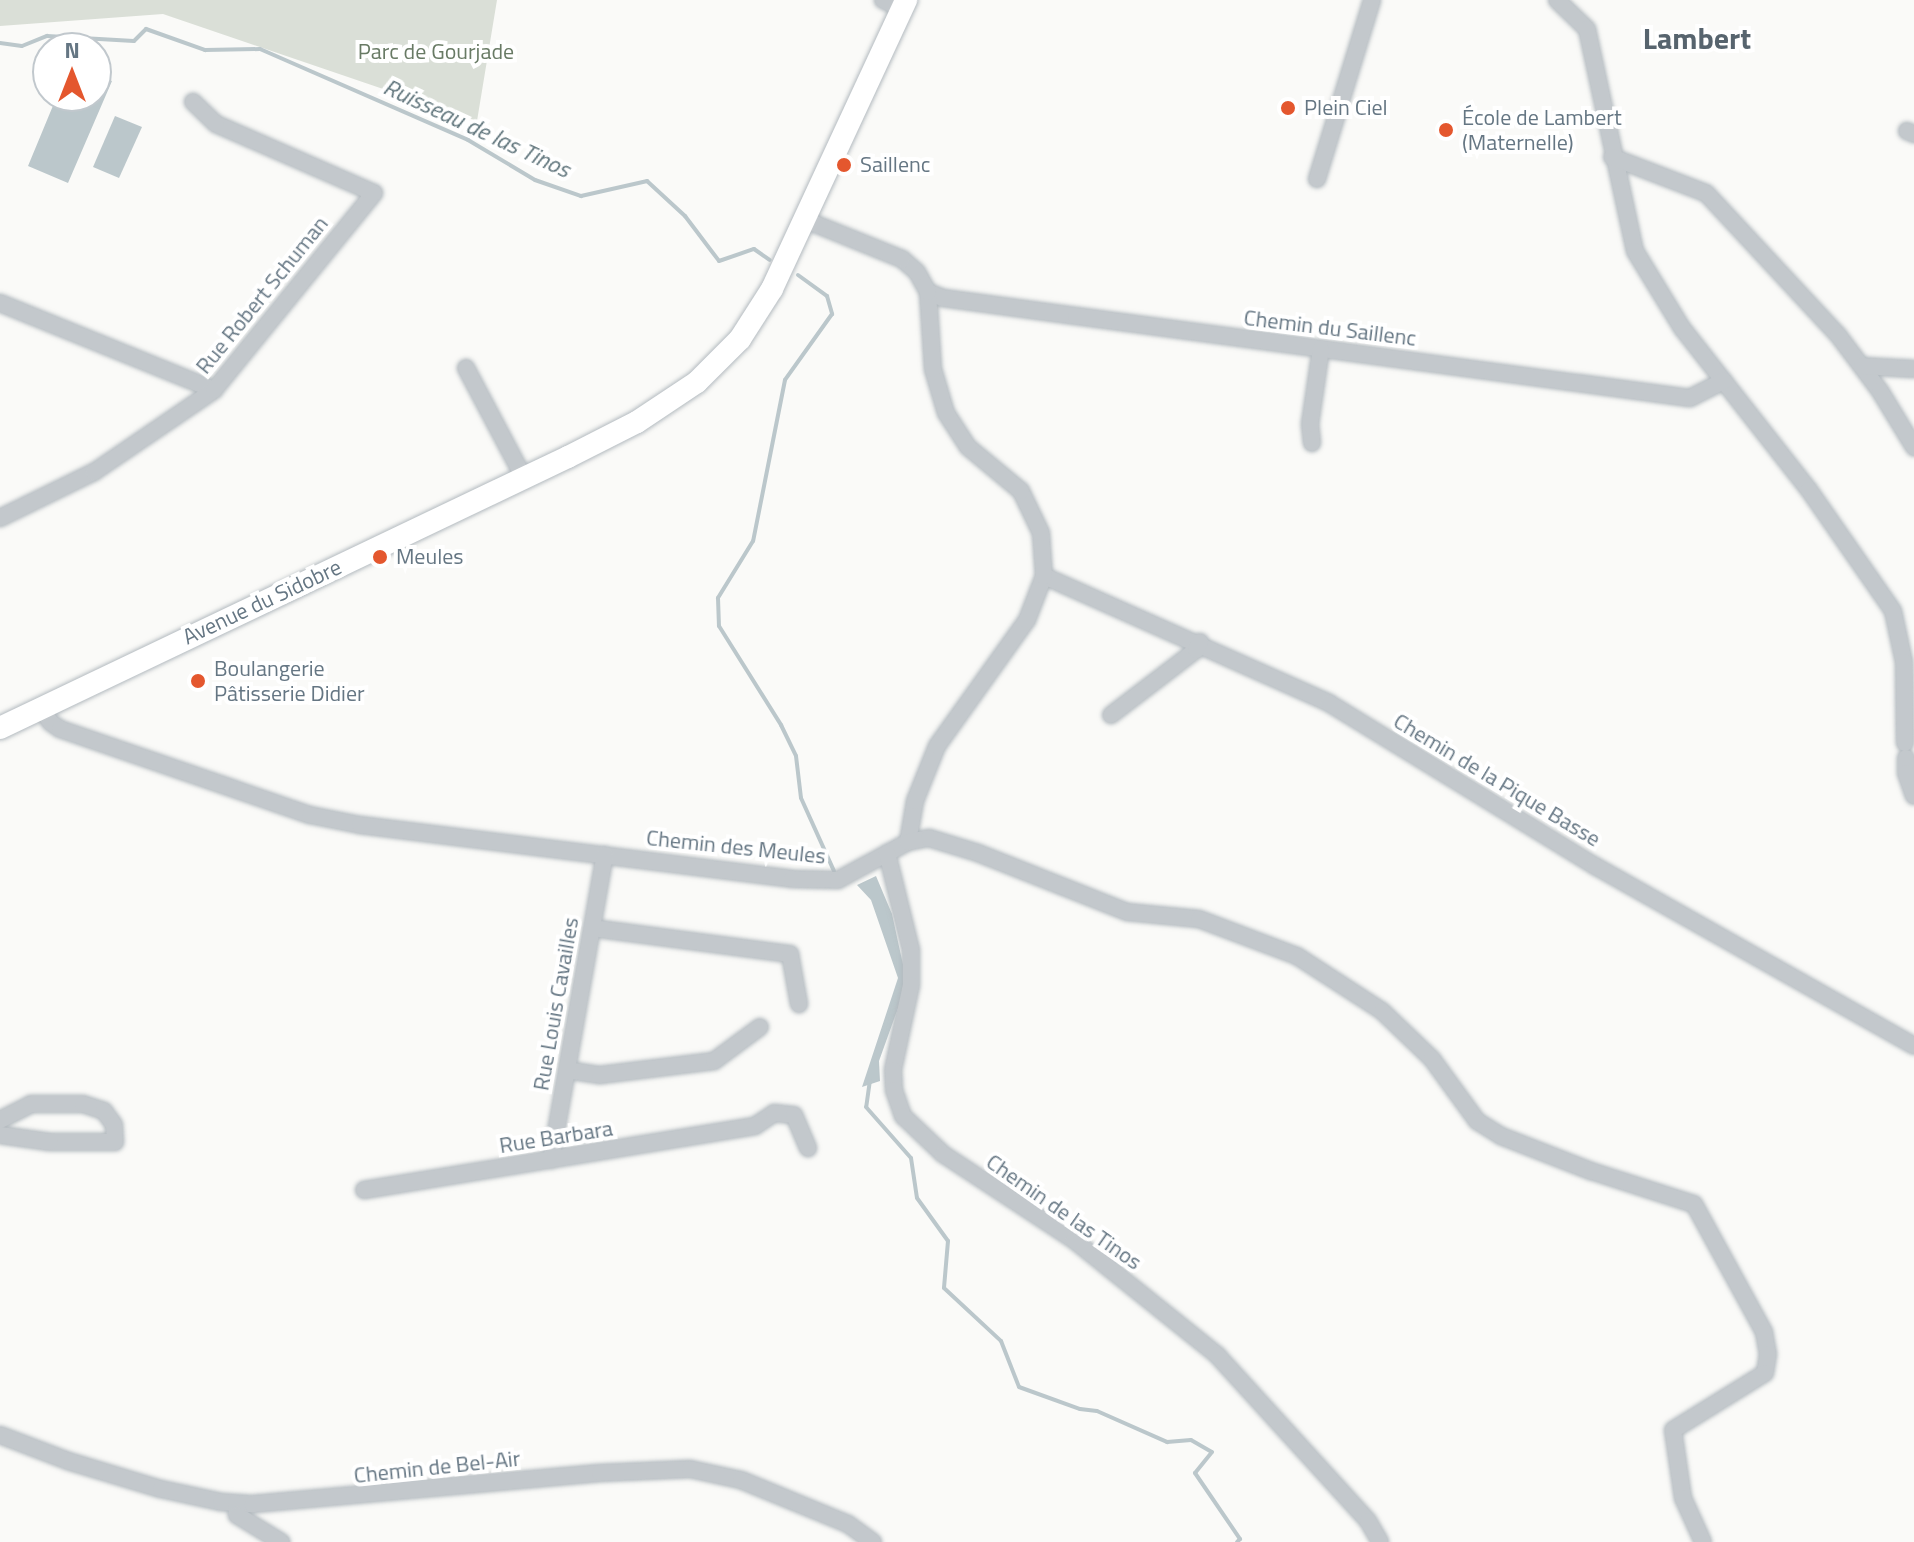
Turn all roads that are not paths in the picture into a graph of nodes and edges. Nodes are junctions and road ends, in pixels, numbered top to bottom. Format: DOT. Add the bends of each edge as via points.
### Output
graph roads {
  1 [pos="1372,0"];
  2 [pos="1557,0"];
  3 [pos="897,3"];
  4 [pos="193,102"];
  5 [pos="1612,157"];
  6 [pos="1317,179"];
  7 [pos="803,219"];
  8 [pos="928,292"];
  9 [pos="0,303"];
  10 [pos="1321,349"];
  11 [pos="1862,366"];
  12 [pos="466,368"];
  13 [pos="1914,369"];
  14 [pos="1724,381"];
  15 [pos="214,390"];
  16 [pos="1312,443"];
  17 [pos="1914,447"];
  18 [pos="524,478"];
  19 [pos="0,518"];
  20 [pos="1044,576"];
  21 [pos="1200,642"];
  22 [pos="42,708"];
  23 [pos="1111,715"];
  24 [pos="0,728"];
  25 [pos="1914,796"];
  26 [pos="908,842"];
  27 [pos="887,853"];
  28 [pos="605,855"];
  29 [pos="592,928"];
  30 [pos="799,1004"];
  31 [pos="760,1027"];
  32 [pos="1914,1046"];
  33 [pos="567,1070"];
  34 [pos="0,1120"];
  35 [pos="0,1135"];
  36 [pos="808,1148"];
  37 [pos="551,1160"];
  38 [pos="364,1190"];
  39 [pos="0,1435"];
  40 [pos="236,1503"];
  41 [pos="281,1542"];
  42 [pos="873,1542"];
  43 [pos="1380,1542"];
  44 [pos="1703,1542"];
  1 -- 6 [label="street"];
  2 -- 5 [label="street" via="1587,29"];
  3 -- 7 [label="main road, Avenue du Sidobre"];
  4 -- 15 [label="street, Rue Robert Schuman" via="216,124 374,193"];
  5 -- 11 [label="street" via="1706,193"];
  5 -- 14 [label="street" via="1635,251 1682,328"];
  7 -- 8 [label="street" via="902,259"];
  7 -- 18 [label="main road, Avenue du Sidobre" via="772,289 740,339 697,382 637,422"];
  8 -- 10 [label="street, Chemin du Saillenc"];
  8 -- 20 [label="street" via="933,369 946,413 968,447 1021,491 1041,533"];
  9 -- 15 [label="street"];
  10 -- 14 [label="street, Chemin du Saillenc" via="1690,398"];
  10 -- 16 [label="street"];
  11 -- 13 [label="street"];
  11 -- 17 [label="street"];
  12 -- 18 [label="street"];
  14 -- 25 [label="street" via="1893,611 1904,662 1906,773"];
  15 -- 19 [label="street, Rue Robert Schuman" via="94,472"];
  18 -- 22 [label="main road, Avenue du Sidobre"];
  20 -- 21 [label="street, Chemin de la Pique Basse"];
  20 -- 26 [label="street" via="1027,620 937,746 915,801"];
  21 -- 23 [label="street"];
  21 -- 32 [label="street, Chemin de la Pique Basse" via="1329,703 1595,866"];
  22 -- 24 [label="main road, Avenue du Sidobre"];
  22 -- 28 [label="street, Chemin des Meules" via="60,729 310,815"];
  26 -- 27 [label="street, Chemin des Meules"];
  26 -- 44 [label="street" via="929,838 1127,912 1199,919 1297,956 1382,1011 1432,1059 1477,1121 1489,1129 1591,1171 1694,1204 1764,1332 1768,1354 1765,1373 1673,1430 1683,1498"];
  27 -- 28 [label="street, Chemin des Meules" via="838,880"];
  27 -- 43 [label="street, Chemin de las Tinos" via="911,950 911,985 893,1070 903,1116 943,1154 1074,1240 1217,1355 1368,1521"];
  28 -- 29 [label="street, Rue Louis Cavailles"];
  29 -- 30 [label="street" via="790,954"];
  29 -- 33 [label="street, Rue Louis Cavailles"];
  31 -- 33 [label="street" via="714,1061 600,1075"];
  33 -- 37 [label="street, Rue Louis Cavailles"];
  34 -- 35 [label="street" via="31,1104 83,1104 104,1111 114,1125 115,1142"];
  36 -- 37 [label="street, Rue Barbara" via="794,1115 774,1113 755,1126"];
  37 -- 38 [label="street, Rue Barbara"];
  39 -- 40 [label="street, Chemin de Bel-Air" via="122,1478"];
  40 -- 41 [label="street" via="241,1518"];
  40 -- 42 [label="street, Chemin de Bel-Air" via="272,1505 690,1469 741,1480 848,1524"];
}
